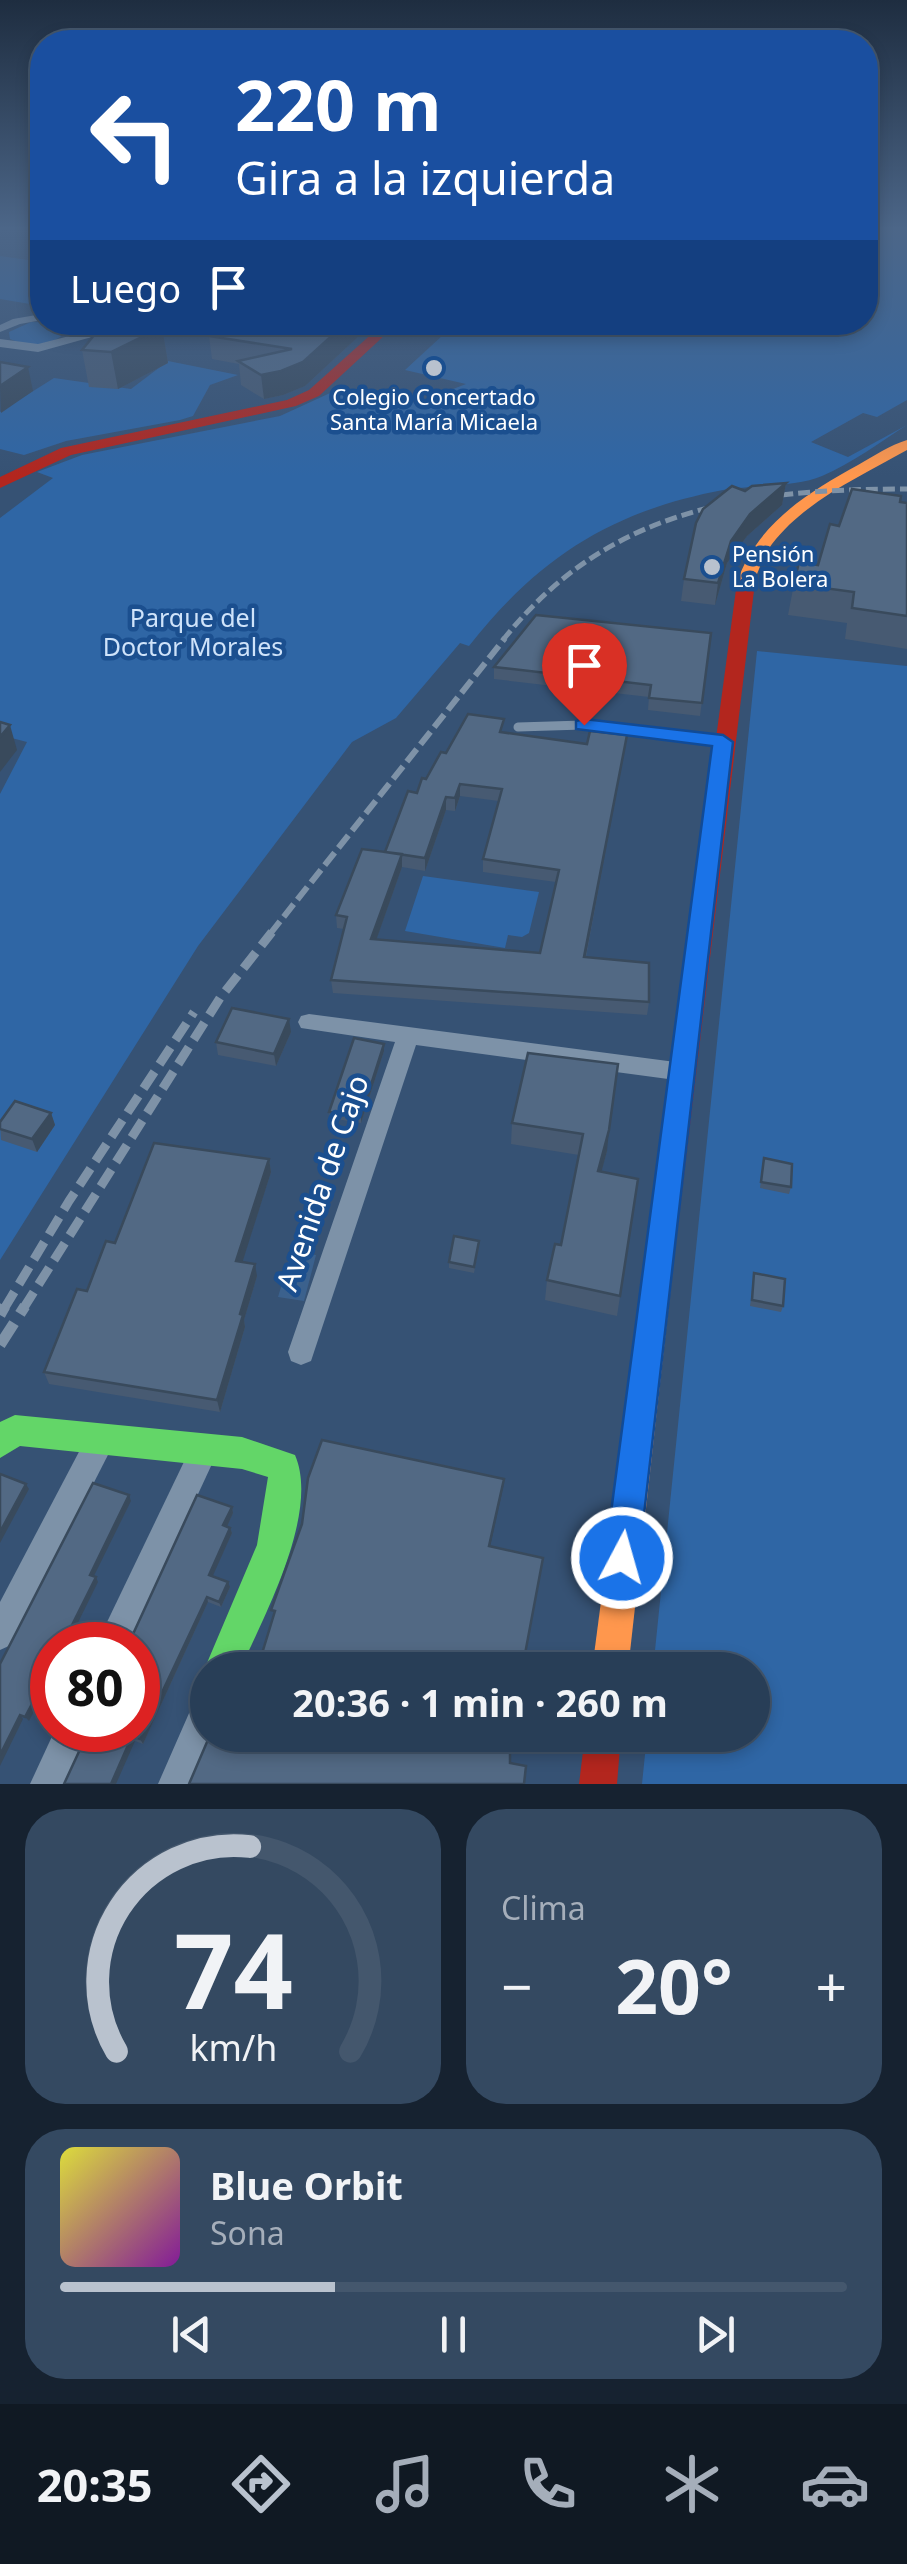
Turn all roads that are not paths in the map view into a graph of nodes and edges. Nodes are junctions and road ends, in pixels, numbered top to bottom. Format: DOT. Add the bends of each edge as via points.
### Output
graph roads {
  1 [pos="30,319"];
  2 [pos="0,329"];
  3 [pos="63,335"];
  4 [pos="379,335"];
  5 [pos="0,342"];
  6 [pos="16,348"];
  7 [pos="0,357"];
  8 [pos="907,444"];
  9 [pos="0,483"];
  10 [pos="518,727"];
  11 [pos="723,742"];
  12 [pos="309,1022"];
  13 [pos="408,1035"];
  14 [pos="683,1072"];
  15 [pos="300,1352"];
  16 [pos="101,1439"];
  17 [pos="0,1442"];
  18 [pos="204,1452"];
  19 [pos="123,1622"];
  20 [pos="0,1634"];
  21 [pos="229,1652"];
  22 [pos="612,1652"];
  23 [pos="190,1750"];
  24 [pos="62,1752"];
  25 [pos="601,1752"];
  26 [pos="47,1784"];
  27 [pos="176,1784"];
  28 [pos="598,1784"];
  1 -- 2 [label="street"];
  3 -- 6 [label="street" via="44,347"];
  4 -- 9 [label="main road" via="314,393 290,403 67,450"];
  5 -- 6 [label="street"];
  6 -- 7 [label="street"];
  8 -- 11 [label="main road" via="825,494 751,556"];
  10 -- 11 [label="lane" via="584,725"];
  11 -- 14 [label="main road"];
  12 -- 13 [label="street"];
  13 -- 14 [label="street"];
  13 -- 15 [label="street, Avenida de Cajo"];
  14 -- 22 [label="main road"];
  16 -- 17 [label="main road" via="15,1430"];
  16 -- 18 [label="main road"];
  16 -- 20 [label="street"];
  18 -- 19 [label="street"];
  18 -- 21 [label="main road" via="242,1453 284,1466 288,1484 285,1517"];
  23 -- 27 [label="street"];
  24 -- 26 [label="street"];
  25 -- 28 [label="main road"];
}
